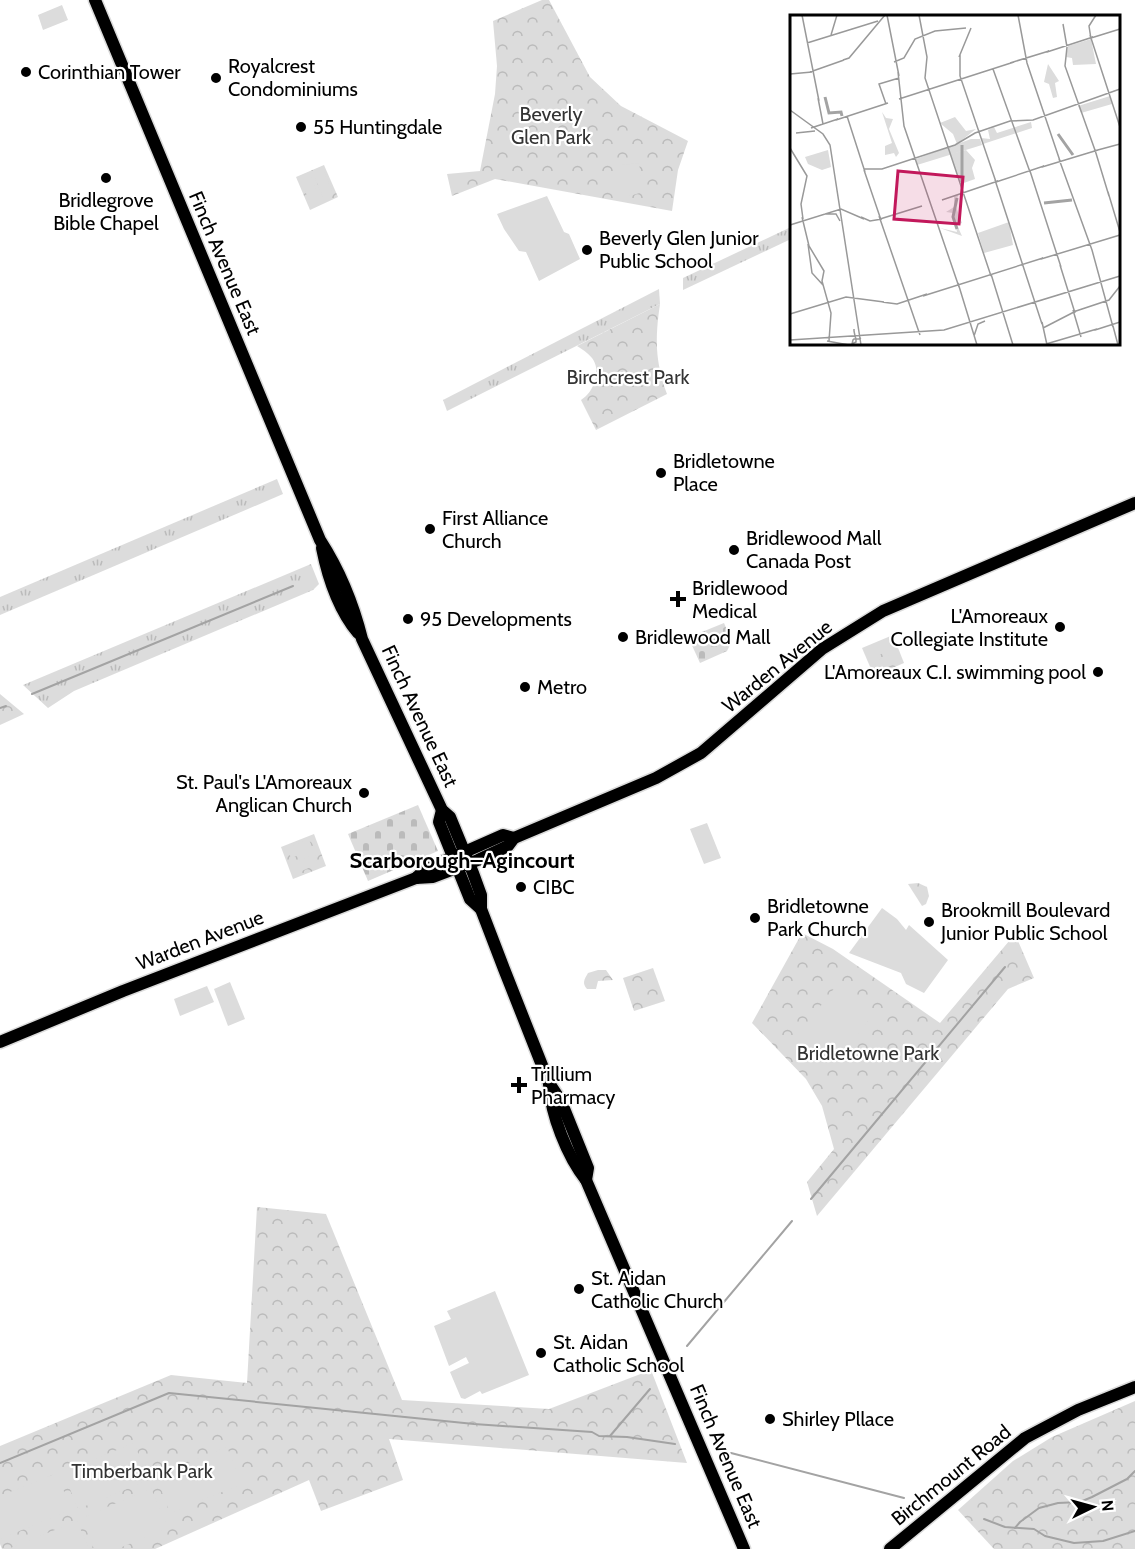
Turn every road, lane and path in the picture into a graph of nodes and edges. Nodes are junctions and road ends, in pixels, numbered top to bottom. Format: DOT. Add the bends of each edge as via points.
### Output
graph roads {
  1 [pos="95,0"];
  2 [pos="1135,502"];
  3 [pos="461,860"];
  4 [pos="0,1042"];
  5 [pos="1135,1387"];
  6 [pos="744,1549"];
  7 [pos="890,1549"];
  1 -- 3 [label="main road, Finch Avenue East" via="320,540 346,588 362,639 442,810 450,817"];
  2 -- 3 [label="main road, Warden Avenue" via="883,611 822,649 701,753 656,777 514,838 503,835"];
  3 -- 4 [label="main road, Warden Avenue" via="426,869 416,878"];
  3 -- 6 [label="main road, Finch Avenue East" via="481,895 481,909 549,1083 561,1101 588,1168 586,1180"];
  5 -- 7 [label="main road, Birchmount Road" via="1077,1410 1025,1438"];
}
